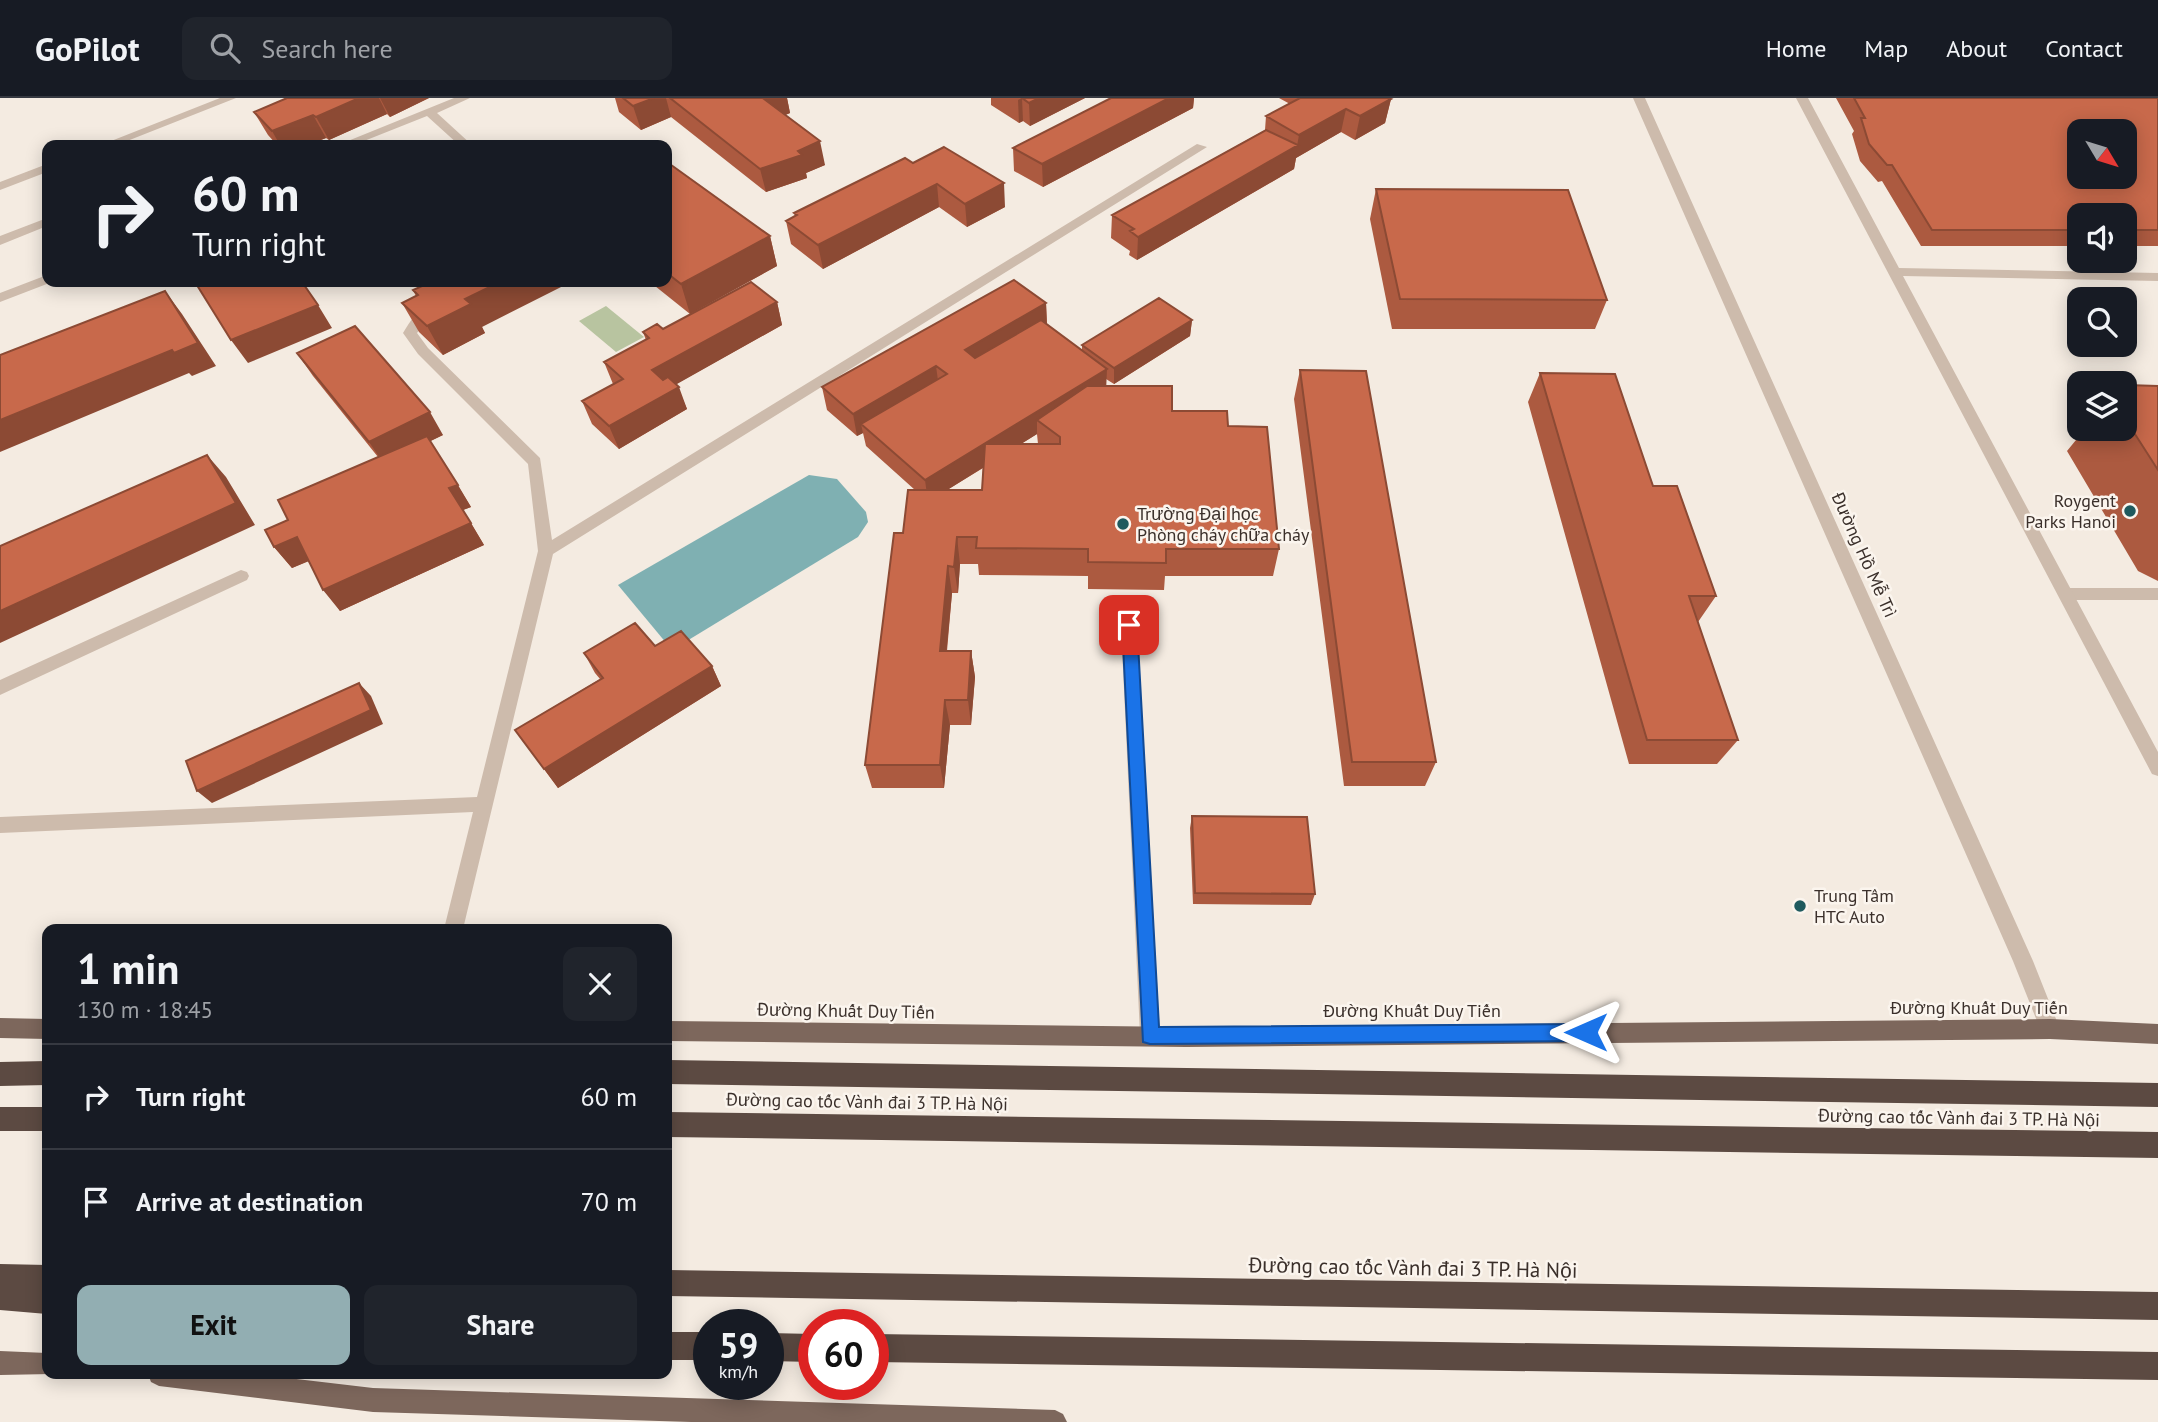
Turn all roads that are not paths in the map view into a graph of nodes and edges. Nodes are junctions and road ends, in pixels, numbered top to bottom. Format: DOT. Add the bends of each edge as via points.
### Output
graph roads {
  1 [pos="230,98"];
  2 [pos="464,98"];
  3 [pos="1639,98"];
  4 [pos="1802,98"];
  5 [pos="429,112"];
  6 [pos="120,140"];
  7 [pos="357,140"];
  8 [pos="460,140"];
  9 [pos="1201,147"];
  10 [pos="42,170"];
  11 [pos="0,186"];
  12 [pos="42,224"];
  13 [pos="0,241"];
  14 [pos="1894,272"];
  15 [pos="2158,277"];
  16 [pos="42,281"];
  17 [pos="456,287"];
  18 [pos="0,298"];
  19 [pos="546,551"];
  20 [pos="241,576"];
  21 [pos="2068,594"];
  22 [pos="2158,594"];
  23 [pos="1129,625"];
  24 [pos="0,688"];
  25 [pos="2158,769"];
  26 [pos="485,804"];
  27 [pos="0,825"];
  28 [pos="455,924"];
  29 [pos="0,1028"];
  30 [pos="42,1029"];
  31 [pos="2050,1030"];
  32 [pos="672,1031"];
  33 [pos="2158,1034"];
  34 [pos="1150,1035"];
  35 [pos="672,1072"];
  36 [pos="42,1073"];
  37 [pos="0,1074"];
  38 [pos="2158,1096"];
  39 [pos="0,1119"];
  40 [pos="42,1119"];
  41 [pos="672,1124"];
  42 [pos="2158,1145"];
  43 [pos="0,1278"];
  44 [pos="42,1278"];
  45 [pos="672,1283"];
  46 [pos="0,1297"];
  47 [pos="42,1301"];
  48 [pos="2158,1306"];
  49 [pos="672,1346"];
  50 [pos="693,1346"];
  51 [pos="889,1348"];
  52 [pos="0,1363"];
  53 [pos="42,1364"];
  54 [pos="2158,1366"];
  55 [pos="200,1379"];
  56 [pos="1055,1422"];
  1 -- 6 [label="street"];
  2 -- 5 [label="street"];
  3 -- 31 [label="street, Đường Hồ Mễ Trì"];
  4 -- 14 [label="street"];
  5 -- 7 [label="street"];
  5 -- 8 [label="street"];
  9 -- 19 [label="street"];
  10 -- 11 [label="street"];
  12 -- 13 [label="street"];
  14 -- 15 [label="street"];
  14 -- 21 [label="street"];
  16 -- 18 [label="street"];
  17 -- 19 [label="street" via="432,301 410,333 535,462"];
  19 -- 26 [label="street"];
  20 -- 24 [label="street"];
  21 -- 22 [label="street"];
  21 -- 25 [label="street"];
  23 -- 34 [label="street"];
  26 -- 27 [label="street"];
  26 -- 28 [label="street"];
  29 -- 30 [label="main road"];
  31 -- 33 [label="main road, Đường Khuất Duy Tiến"];
  31 -- 34 [label="main road, Đường Khuất Duy Tiến"];
  32 -- 34 [label="main road, Đường Khuất Duy Tiến"];
  35 -- 38 [label="highway"];
  36 -- 37 [label="highway"];
  39 -- 40 [label="highway"];
  41 -- 42 [label="highway, Đường cao tốc Vành đai 3 TP. Hà Nội"];
  43 -- 44 [label="highway"];
  45 -- 48 [label="highway, Đường cao tốc Vành đai 3 TP. Hà Nội"];
  46 -- 47 [label="highway"];
  49 -- 50 [label="highway"];
  51 -- 54 [label="highway"];
  52 -- 53 [label="main road"];
  55 -- 56 [label="main road" via="373,1400"];
}
